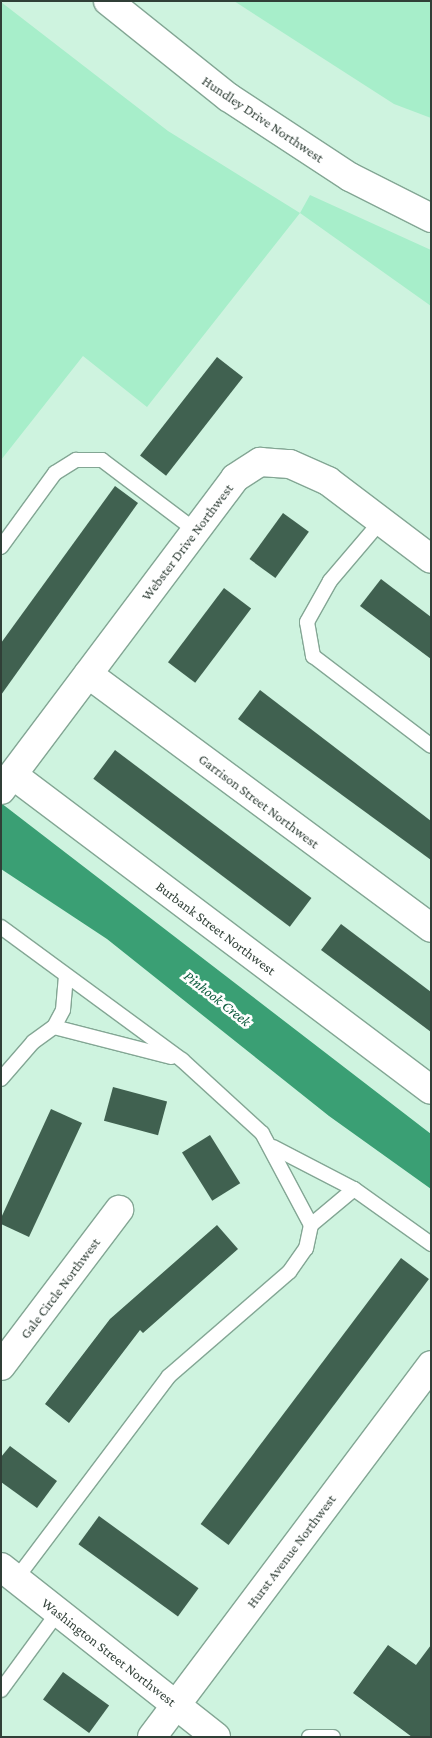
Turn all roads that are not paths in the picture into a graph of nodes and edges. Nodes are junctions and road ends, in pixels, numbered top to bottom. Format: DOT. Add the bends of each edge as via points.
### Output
graph roads {
  1 [pos="108,1"];
  2 [pos="431,218"];
  3 [pos="381,521"];
  4 [pos="195,530"];
  5 [pos="1,547"];
  6 [pos="431,559"];
  7 [pos="88,674"];
  8 [pos="431,746"];
  9 [pos="5,777"];
  10 [pos="1,927"];
  11 [pos="431,928"];
  12 [pos="66,976"];
  13 [pos="54,1027"];
  14 [pos="182,1060"];
  15 [pos="1,1079"];
  16 [pos="431,1090"];
  17 [pos="273,1148"];
  18 [pos="354,1189"];
  19 [pos="119,1210"];
  20 [pos="310,1225"];
  21 [pos="431,1244"];
  22 [pos="431,1365"];
  23 [pos="1,1366"];
  24 [pos="9,1573"];
  25 [pos="58,1612"];
  26 [pos="1,1690"];
  27 [pos="176,1705"];
  28 [pos="152,1737"];
  29 [pos="216,1737"];
  30 [pos="309,1737"];
  31 [pos="333,1737"];
  1 -- 2 [label="street, Hundley Drive Northwest" via="228,97 350,177"];
  3 -- 4 [label="street, Webster Drive Northwest" via="328,481 290,464 260,462 235,478"];
  3 -- 6 [label="street, Webster Drive Northwest"];
  3 -- 8 [label="lane" via="330,580 307,622 313,656"];
  4 -- 5 [label="lane" via="102,460 76,460 55,473"];
  4 -- 7 [label="street, Webster Drive Northwest"];
  7 -- 9 [label="street, Webster Drive Northwest"];
  7 -- 11 [label="street, Garrison Street Northwest"];
  9 -- 16 [label="street, Burbank Street Northwest"];
  10 -- 12 [label="lane"];
  12 -- 13 [label="lane" via="63,1010"];
  12 -- 14 [label="lane"];
  13 -- 14 [label="lane"];
  13 -- 15 [label="lane" via="33,1042"];
  14 -- 17 [label="lane"];
  17 -- 18 [label="lane"];
  17 -- 20 [label="lane"];
  18 -- 20 [label="lane"];
  18 -- 21 [label="lane"];
  19 -- 23 [label="street, Gale Circle Northwest"];
  20 -- 24 [label="lane" via="306,1248 289,1272 169,1376"];
  22 -- 27 [label="street, Hurst Avenue Northwest"];
  24 -- 25 [label="street, Washington Street Northwest"];
  25 -- 26 [label="lane"];
  25 -- 27 [label="street, Washington Street Northwest"];
  27 -- 28 [label="street, Hurst Avenue Northwest"];
  27 -- 29 [label="street, Washington Street Northwest"];
  30 -- 31 [label="lane"];
}
